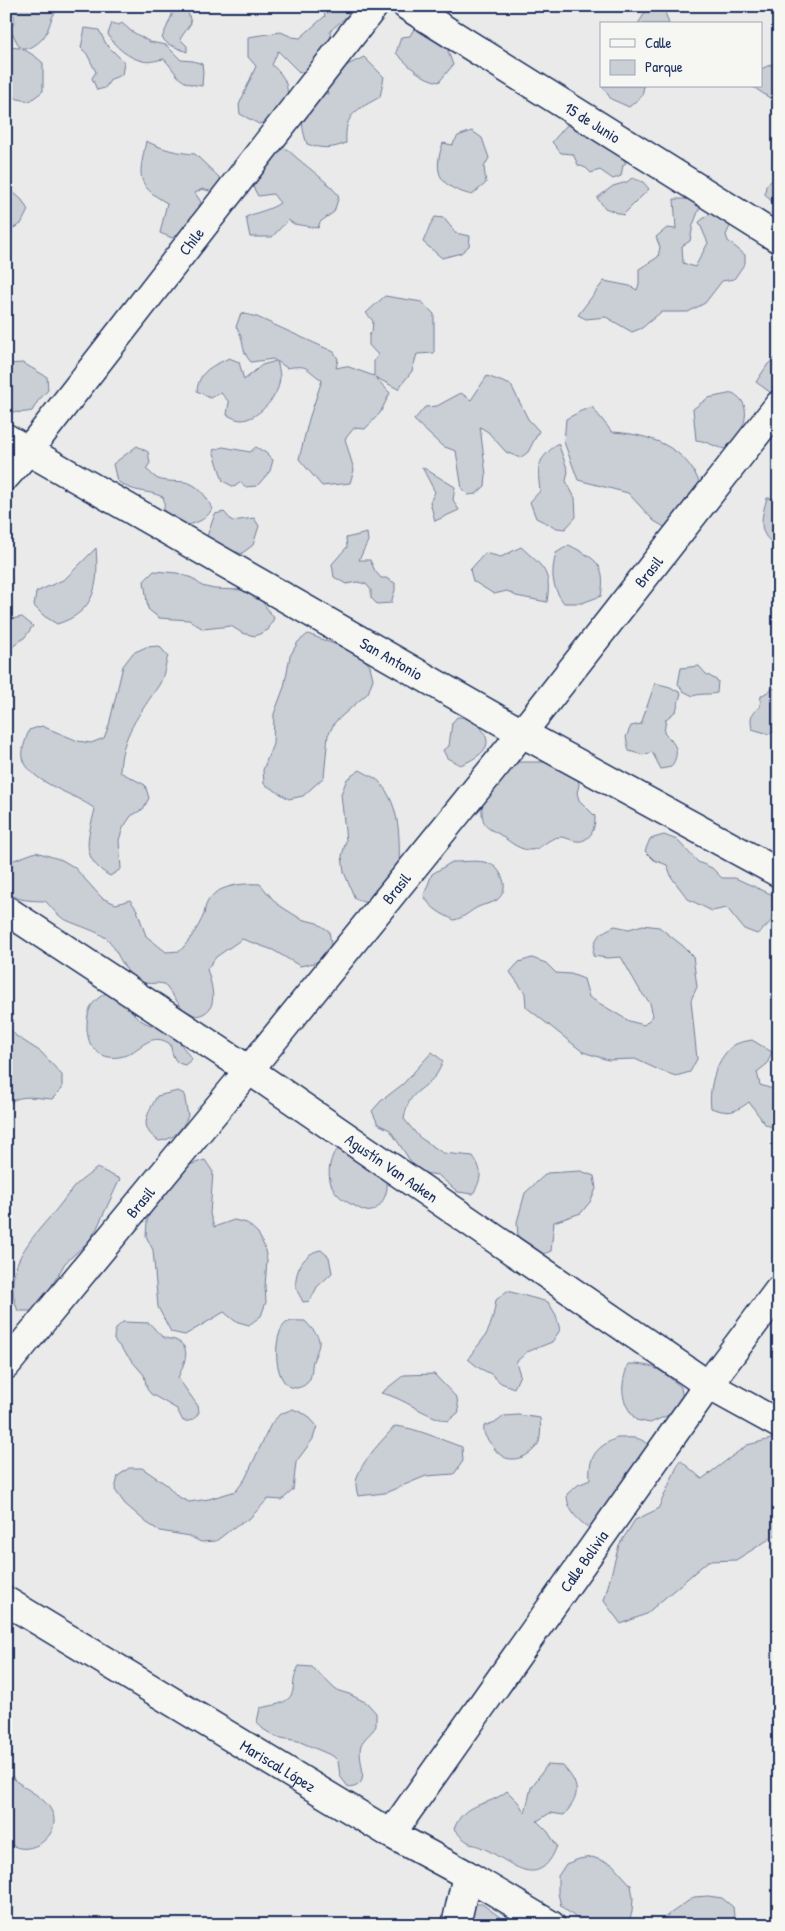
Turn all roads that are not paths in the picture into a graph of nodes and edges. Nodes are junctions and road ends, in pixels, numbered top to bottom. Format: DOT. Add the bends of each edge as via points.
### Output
graph roads {
  1 [pos="374,6"];
  2 [pos="407,6"];
  3 [pos="779,238"];
  4 [pos="779,405"];
  5 [pos="17,444"];
  6 [pos="6,476"];
  7 [pos="522,733"];
  8 [pos="779,873"];
  9 [pos="6,910"];
  10 [pos="249,1070"];
  11 [pos="779,1290"];
  12 [pos="6,1365"];
  13 [pos="708,1385"];
  14 [pos="779,1424"];
  15 [pos="6,1601"];
  16 [pos="391,1834"];
  17 [pos="467,1875"];
  18 [pos="456,1925"];
  19 [pos="551,1925"];
  1 -- 5 [label="street, Chile"];
  2 -- 3 [label="street, 15 de Junio"];
  4 -- 7 [label="street, Brasil"];
  5 -- 6 [label="street, Chile"];
  5 -- 7 [label="street, San Antonio"];
  7 -- 8 [label="street, San Antonio"];
  7 -- 10 [label="street, Brasil"];
  9 -- 10 [label="street, Agustín Van Aaken"];
  10 -- 12 [label="street, Brasil"];
  10 -- 13 [label="street, Agustín Van Aaken"];
  11 -- 13 [label="street, Calle Bolivia"];
  13 -- 14 [label="street, Agustín Van Aaken"];
  13 -- 16 [label="street, Calle Bolivia"];
  15 -- 16 [label="street, Mariscal López"];
  16 -- 17 [label="street, Mariscal López"];
  17 -- 18 [label="street"];
  17 -- 19 [label="street, Mariscal López"];
}
